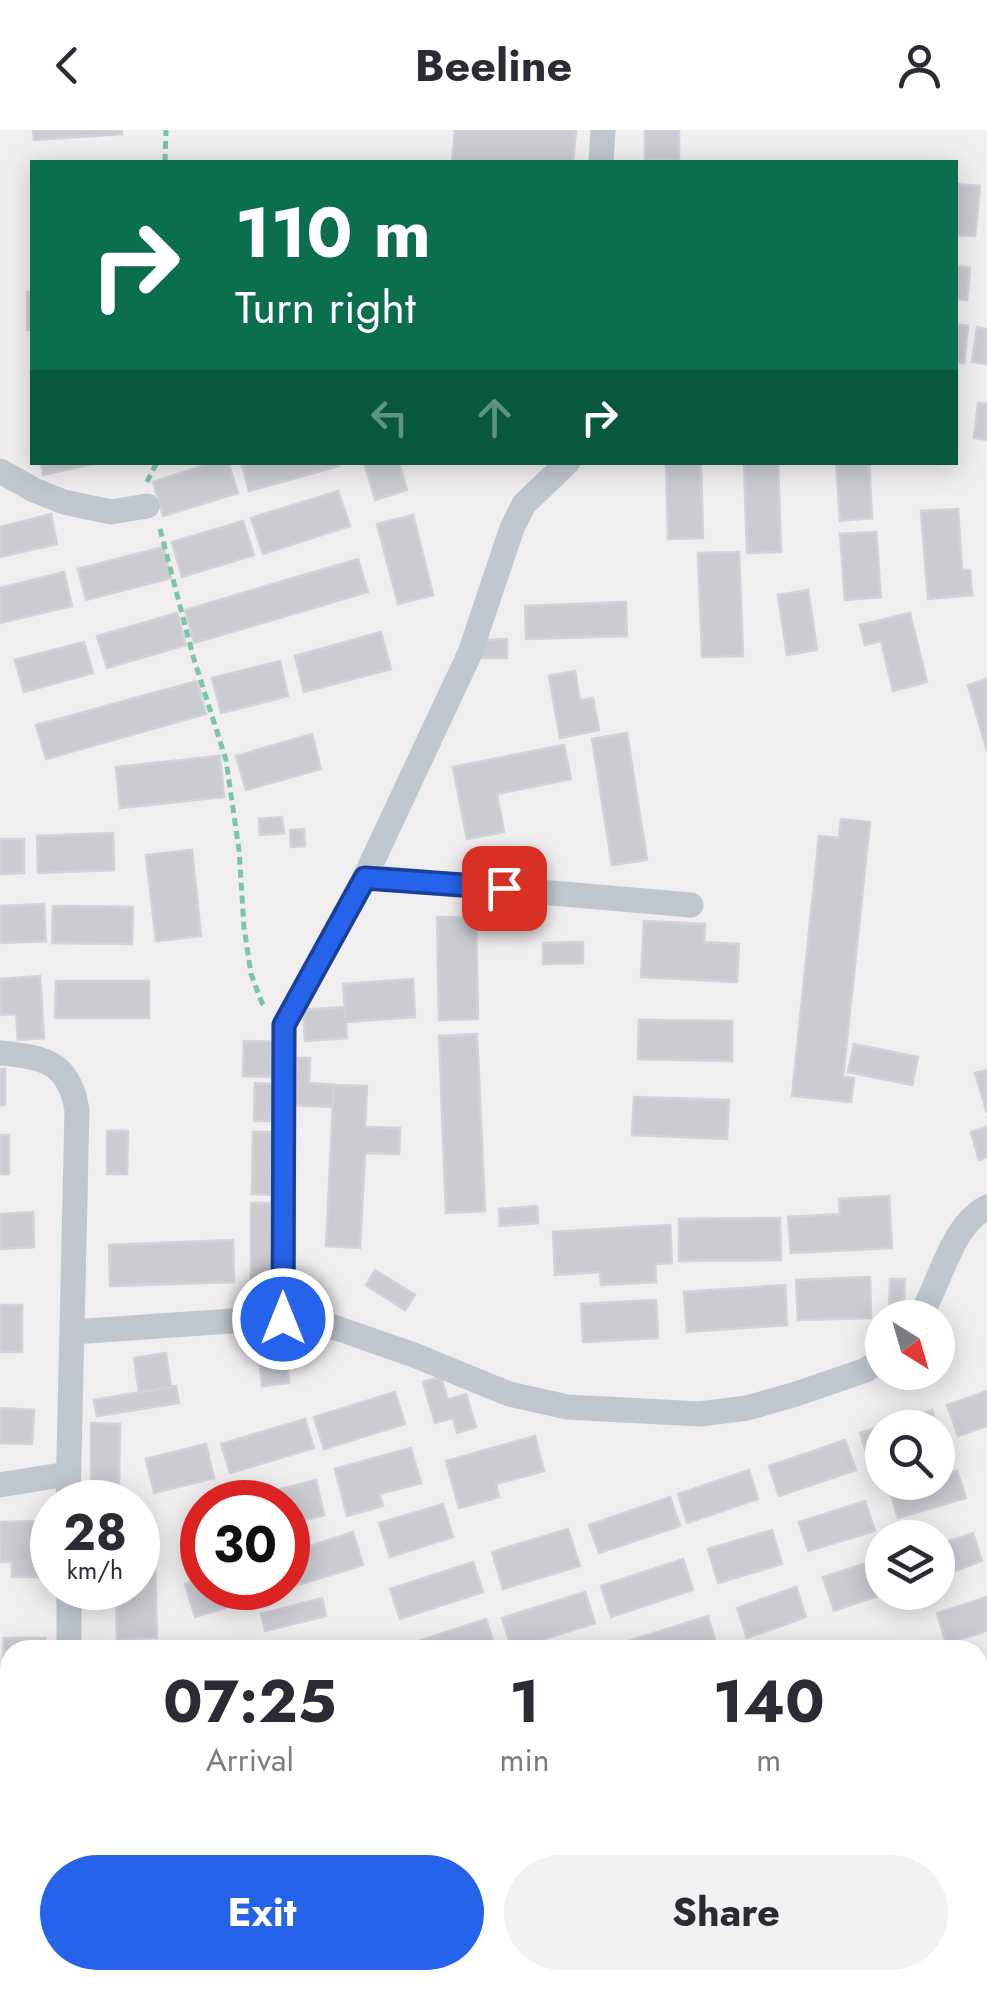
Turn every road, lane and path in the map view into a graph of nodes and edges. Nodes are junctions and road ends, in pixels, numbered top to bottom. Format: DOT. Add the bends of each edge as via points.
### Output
graph roads {
  1 [pos="166,130"];
  2 [pos="603,130"];
  3 [pos="165,160"];
  4 [pos="601,160"];
  5 [pos="155,465"];
  6 [pos="565,465"];
  7 [pos="0,471"];
  8 [pos="146,506"];
  9 [pos="365,878"];
  10 [pos="690,905"];
  11 [pos="284,1025"];
  12 [pos="0,1053"];
  13 [pos="987,1207"];
  14 [pos="927,1300"];
  15 [pos="283,1319"];
  16 [pos="73,1332"];
  17 [pos="865,1370"];
  18 [pos="68,1474"];
  19 [pos="68,1480"];
  20 [pos="0,1486"];
  21 [pos="69,1610"];
  22 [pos="69,1640"];
  1 -- 3 [label="path"];
  2 -- 4 [label="street"];
  5 -- 8 [label="path"];
  6 -- 9 [label="street" via="524,504 512,528 470,653"];
  7 -- 8 [label="street" via="64,502 111,512"];
  8 -- 11 [label="path" via="160,527 226,760 251,974 262,1003"];
  9 -- 10 [label="street"];
  9 -- 11 [label="street"];
  11 -- 15 [label="street"];
  12 -- 16 [label="street" via="54,1064 74,1094"];
  13 -- 14 [label="street" via="956,1238"];
  15 -- 16 [label="street"];
  15 -- 17 [label="street" via="322,1324 509,1394 567,1407 700,1414 747,1408"];
  16 -- 18 [label="street"];
  18 -- 19 [label="street"];
  18 -- 20 [label="street"];
  21 -- 22 [label="street"];
}
